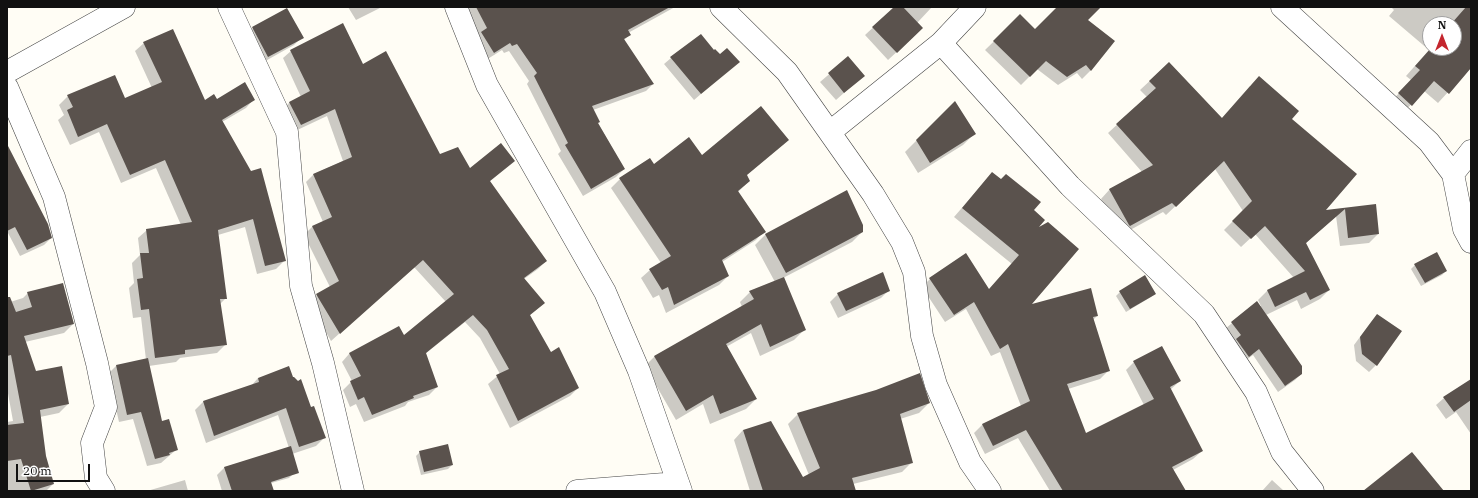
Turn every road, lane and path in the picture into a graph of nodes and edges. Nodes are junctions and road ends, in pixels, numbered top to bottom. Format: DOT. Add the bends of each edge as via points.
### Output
graph roads {
  1 [pos="124,7"];
  2 [pos="228,7"];
  3 [pos="456,7"];
  4 [pos="721,7"];
  5 [pos="974,7"];
  6 [pos="1282,7"];
  7 [pos="941,43"];
  8 [pos="7,72"];
  9 [pos="7,87"];
  10 [pos="830,132"];
  11 [pos="1471,151"];
  12 [pos="1453,174"];
  13 [pos="1471,242"];
  14 [pos="679,487"];
  15 [pos="104,491"];
  16 [pos="353,491"];
  17 [pos="577,491"];
  18 [pos="990,491"];
  19 [pos="1313,491"];
  1 -- 8 [label="street"];
  2 -- 16 [label="street" via="287,132 301,286 323,363"];
  3 -- 14 [label="street" via="488,85 604,292 639,371"];
  4 -- 10 [label="street" via="787,72"];
  5 -- 7 [label="street"];
  6 -- 12 [label="street" via="1429,142"];
  7 -- 10 [label="street"];
  7 -- 19 [label="street" via="1070,186 1204,314 1256,392 1282,452"];
  9 -- 15 [label="street" via="54,197 97,363 106,407 92,443 96,478"];
  10 -- 18 [label="street" via="873,194 902,242 914,272 922,336 936,385 970,462"];
  11 -- 12 [label="street"];
  12 -- 13 [label="street" via="1464,229"];
  14 -- 17 [label="street"];
}
